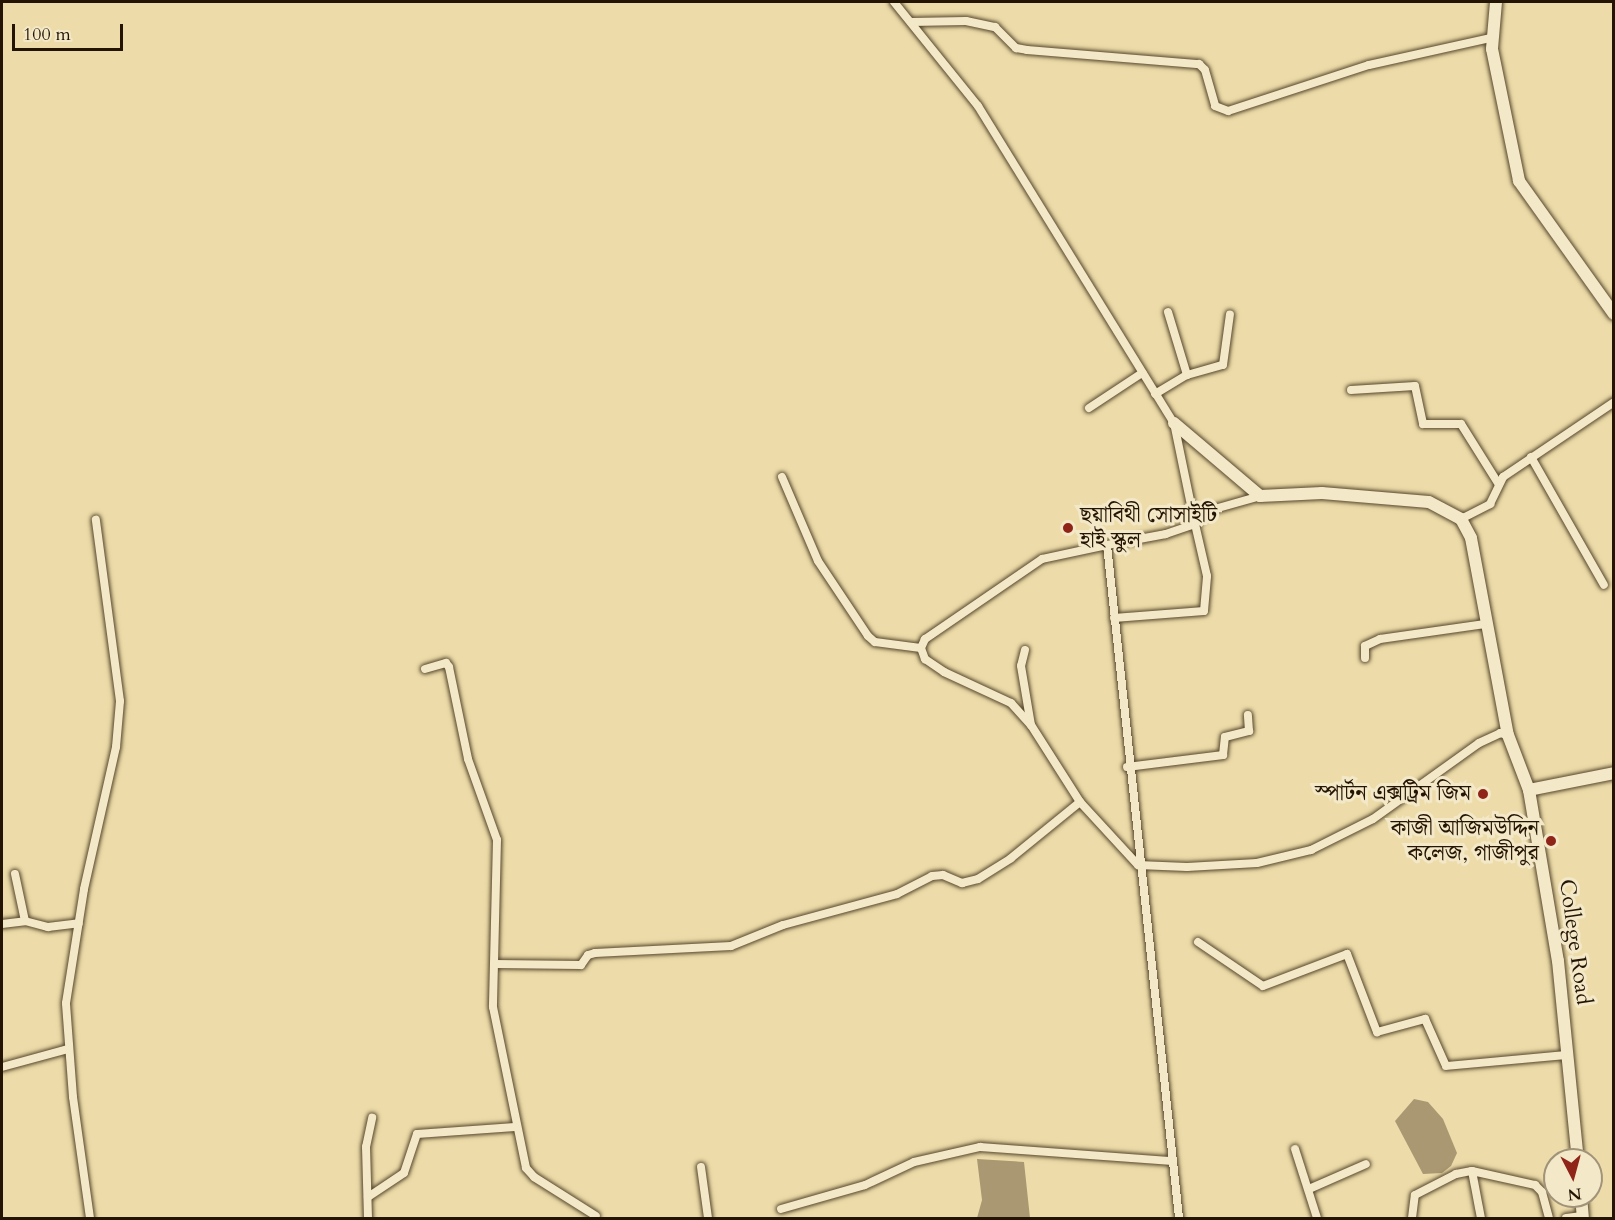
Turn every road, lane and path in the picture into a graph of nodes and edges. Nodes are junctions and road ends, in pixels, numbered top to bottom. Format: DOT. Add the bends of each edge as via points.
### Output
graph roads {
  1 [pos="894,2"];
  2 [pos="1496,2"];
  3 [pos="911,22"];
  4 [pos="1491,38"];
  5 [pos="1168,312"];
  6 [pos="1230,314"];
  7 [pos="1614,314"];
  8 [pos="1142,373"];
  9 [pos="1187,375"];
  10 [pos="1351,390"];
  11 [pos="1155,394"];
  12 [pos="1614,402"];
  13 [pos="1089,408"];
  14 [pos="1174,423"];
  15 [pos="1531,457"];
  16 [pos="782,477"];
  17 [pos="1498,483"];
  18 [pos="1260,496"];
  19 [pos="1461,519"];
  20 [pos="96,520"];
  21 [pos="1195,524"];
  22 [pos="1107,545"];
  23 [pos="1604,585"];
  24 [pos="1113,618"];
  25 [pos="1485,624"];
  26 [pos="921,648"];
  27 [pos="1025,650"];
  28 [pos="1365,658"];
  29 [pos="425,669"];
  30 [pos="1248,716"];
  31 [pos="1031,725"];
  32 [pos="1508,735"];
  33 [pos="1127,767"];
  34 [pos="1614,773"];
  35 [pos="1529,790"];
  36 [pos="1080,802"];
  37 [pos="1138,865"];
  38 [pos="15,874"];
  39 [pos="25,921"];
  40 [pos="79,923"];
  41 [pos="2,924"];
  42 [pos="1198,942"];
  43 [pos="495,964"];
  44 [pos="68,1049"];
  45 [pos="1568,1055"];
  46 [pos="2,1067"];
  47 [pos="372,1118"];
  48 [pos="515,1127"];
  49 [pos="1577,1148"];
  50 [pos="1294,1149"];
  51 [pos="1172,1161"];
  52 [pos="1366,1164"];
  53 [pos="701,1167"];
  54 [pos="1472,1171"];
  55 [pos="1309,1189"];
  56 [pos="368,1197"];
  57 [pos="781,1209"];
  58 [pos="596,1216"];
  59 [pos="1583,1217"];
  60 [pos="90,1218"];
  61 [pos="368,1218"];
  62 [pos="708,1218"];
  63 [pos="1179,1218"];
  64 [pos="1317,1218"];
  65 [pos="1412,1218"];
  66 [pos="1480,1218"];
  67 [pos="1549,1218"];
  68 [pos="1566,1218"];
  1 -- 3 [label="street"];
  2 -- 4 [label="main road"];
  3 -- 4 [label="street" via="966,21 995,27 1016,48 1027,50 1199,64 1205,70 1215,106 1228,111 1369,65"];
  3 -- 8 [label="street" via="978,106"];
  4 -- 7 [label="main road" via="1519,181"];
  5 -- 9 [label="street"];
  6 -- 9 [label="street" via="1222,365"];
  8 -- 11 [label="street"];
  8 -- 13 [label="street"];
  9 -- 11 [label="street"];
  10 -- 17 [label="street" via="1414,386 1423,424 1461,424"];
  11 -- 14 [label="street"];
  12 -- 15 [label="street"];
  14 -- 18 [label="main road"];
  14 -- 21 [label="street"];
  15 -- 17 [label="street"];
  15 -- 23 [label="street"];
  16 -- 26 [label="street" via="818,561 868,636 875,642"];
  17 -- 19 [label="street" via="1490,504"];
  18 -- 19 [label="main road" via="1322,493 1429,502"];
  18 -- 21 [label="street" via="1211,510"];
  19 -- 25 [label="main road, College Road" via="1471,538"];
  20 -- 40 [label="street" via="108,592 119,722"];
  21 -- 22 [label="street"];
  21 -- 24 [label="street" via="1207,576 1208,608"];
  22 -- 24 [label="street"];
  22 -- 26 [label="street" via="1042,559 925,639"];
  24 -- 33 [label="street"];
  25 -- 28 [label="street" via="1380,639 1365,646"];
  25 -- 32 [label="main road, College Road"];
  26 -- 31 [label="street" via="925,659 1011,703"];
  27 -- 31 [label="street" via="1022,666"];
  29 -- 43 [label="street" via="446,663 449,667 468,759 498,840"];
  30 -- 33 [label="street" via="1249,731 1225,737 1223,755"];
  31 -- 36 [label="street"];
  32 -- 35 [label="main road, College Road"];
  32 -- 37 [label="street" via="1500,733 1479,743 1373,819 1311,850 1257,863"];
  33 -- 37 [label="street"];
  34 -- 35 [label="main road"];
  35 -- 45 [label="main road, College Road" via="1558,961"];
  36 -- 37 [label="street"];
  36 -- 43 [label="street" via="1011,858 978,879 962,883 943,875 932,876 897,894 783,925 731,946 595,953 588,955 581,965"];
  37 -- 51 [label="street"];
  38 -- 39 [label="street"];
  39 -- 40 [label="street" via="48,927"];
  39 -- 41 [label="street"];
  40 -- 44 [label="street" via="66,1003"];
  42 -- 45 [label="street" via="1263,986 1347,954 1377,1032 1425,1019 1446,1066"];
  43 -- 48 [label="street" via="493,1007 509,1071"];
  44 -- 46 [label="street"];
  44 -- 60 [label="street"];
  45 -- 49 [label="main road, College Road"];
  47 -- 56 [label="street" via="366,1147"];
  48 -- 56 [label="street" via="417,1134 404,1173"];
  48 -- 58 [label="street" via="526,1167 534,1177"];
  50 -- 55 [label="street"];
  51 -- 57 [label="street" via="980,1147 914,1162 864,1185"];
  51 -- 63 [label="street"];
  52 -- 55 [label="street"];
  53 -- 62 [label="street"];
  54 -- 65 [label="street" via="1456,1174 1415,1195"];
  54 -- 66 [label="street"];
  54 -- 67 [label="street" via="1535,1185 1542,1192"];
  55 -- 64 [label="street"];
  56 -- 61 [label="street"];
  59 -- 68 [label="street"];
}
